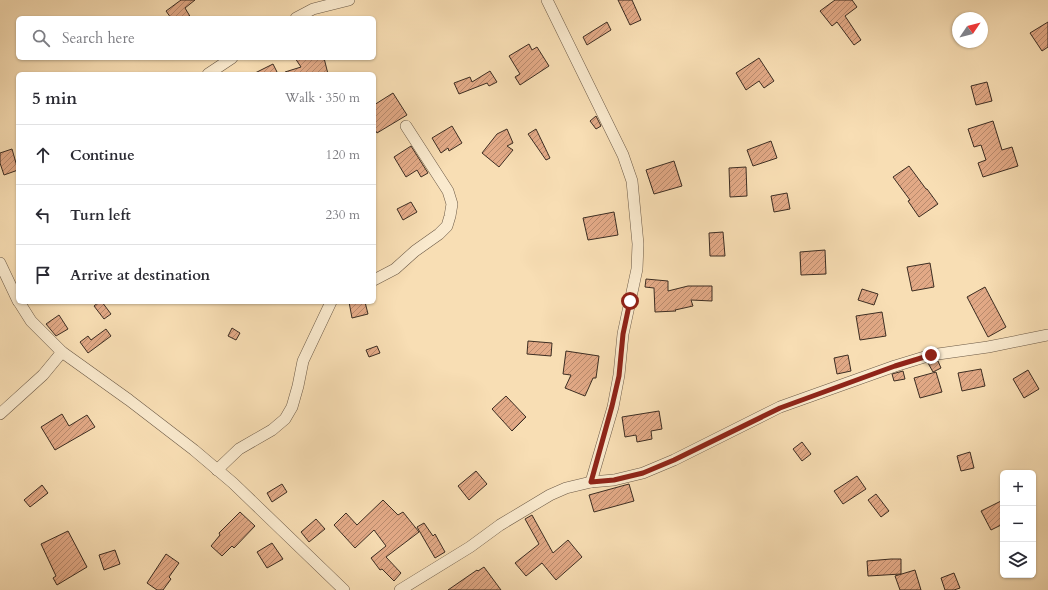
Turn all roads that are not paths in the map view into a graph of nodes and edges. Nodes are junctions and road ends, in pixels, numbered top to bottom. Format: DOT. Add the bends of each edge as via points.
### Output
graph roads {
  1 [pos="349,0"];
  2 [pos="546,0"];
  3 [pos="300,16"];
  4 [pos="229,60"];
  5 [pos="211,72"];
  6 [pos="406,126"];
  7 [pos="0,263"];
  8 [pos="376,279"];
  9 [pos="16,296"];
  10 [pos="21,304"];
  11 [pos="330,304"];
  12 [pos="1048,335"];
  13 [pos="62,352"];
  14 [pos="0,414"];
  15 [pos="217,470"];
  16 [pos="591,482"];
  17 [pos="344,590"];
  18 [pos="400,590"];
  1 -- 3 [label="street" via="313,9"];
  2 -- 16 [label="street" via="623,155 632,181 636,212 637,269 623,334 619,376"];
  4 -- 5 [label="street"];
  6 -- 8 [label="street" via="448,190 452,204 450,216 447,226 439,234 395,269"];
  7 -- 9 [label="street"];
  10 -- 13 [label="street" via="31,321"];
  11 -- 15 [label="street" via="302,361 292,407 284,419 272,430 239,449"];
  12 -- 16 [label="street" via="931,355 895,366 780,408 643,473"];
  13 -- 14 [label="street" via="43,375"];
  13 -- 15 [label="street" via="129,400"];
  15 -- 17 [label="street"];
  16 -- 18 [label="street" via="550,495"];
}
